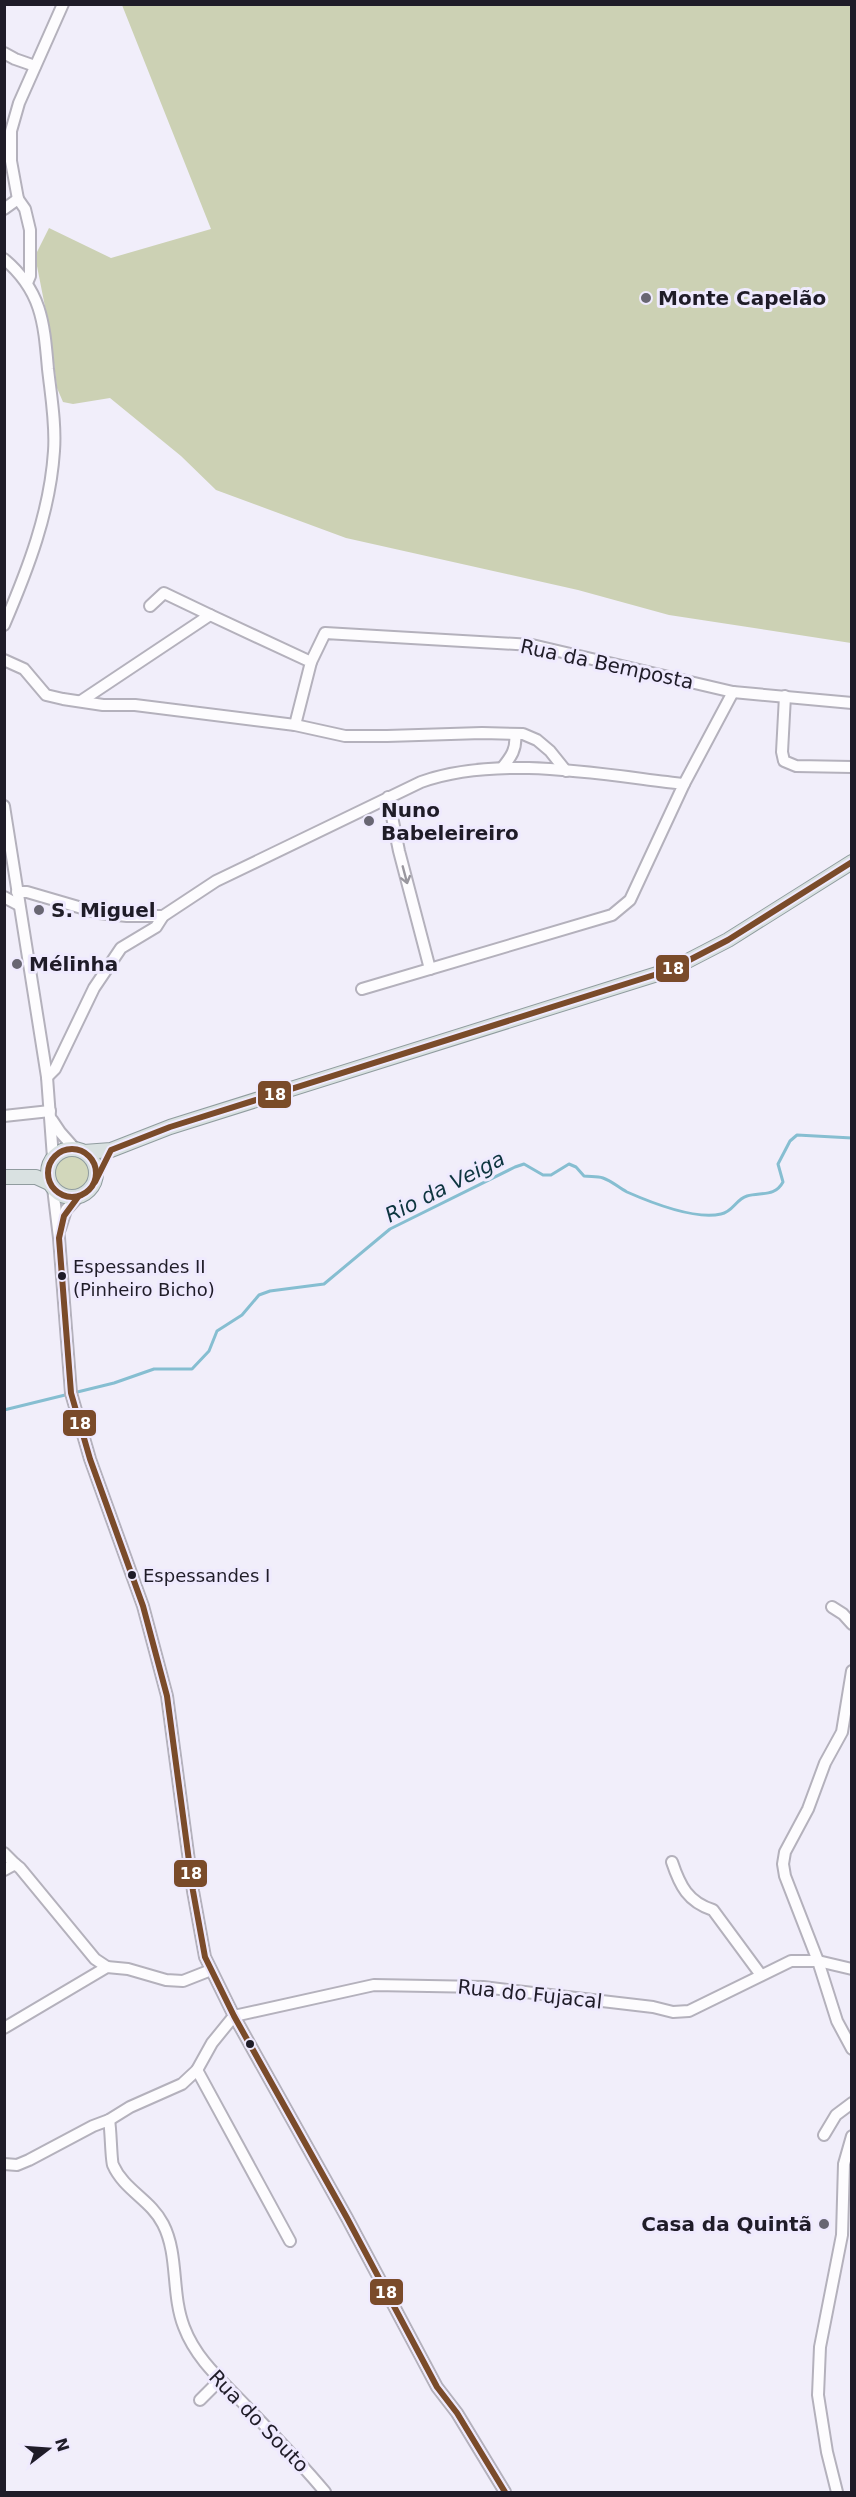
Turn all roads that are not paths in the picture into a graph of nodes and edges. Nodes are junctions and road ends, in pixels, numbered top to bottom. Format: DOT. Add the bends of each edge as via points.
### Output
graph roads {
  1 [pos="63,4"];
  2 [pos="4,53"];
  3 [pos="35,66"];
  4 [pos="18,198"];
  5 [pos="4,209"];
  6 [pos="4,259"];
  7 [pos="27,283"];
  8 [pos="150,606"];
  9 [pos="210,615"];
  10 [pos="4,626"];
  11 [pos="4,660"];
  12 [pos="311,662"];
  13 [pos="733,692"];
  14 [pos="785,696"];
  15 [pos="81,700"];
  16 [pos="852,703"];
  17 [pos="295,725"];
  18 [pos="515,734"];
  19 [pos="501,768"];
  20 [pos="852,768"];
  21 [pos="566,771"];
  22 [pos="684,784"];
  23 [pos="388,797"];
  24 [pos="4,806"];
  25 [pos="852,862"];
  26 [pos="17,892"];
  27 [pos="4,897"];
  28 [pos="19,904"];
  29 [pos="163,916"];
  30 [pos="430,969"];
  31 [pos="362,988"];
  32 [pos="47,1077"];
  33 [pos="50,1114"];
  34 [pos="4,1116"];
  35 [pos="111,1150"];
  36 [pos="80,1151"];
  37 [pos="52,1160"];
  38 [pos="6,1177"];
  39 [pos="95,1182"];
  40 [pos="51,1186"];
  41 [pos="78,1197"];
  42 [pos="59,1238"];
  43 [pos="832,1607"];
  44 [pos="852,1624"];
  45 [pos="852,1671"];
  46 [pos="4,1853"];
  47 [pos="672,1862"];
  48 [pos="15,1864"];
  49 [pos="4,1869"];
  50 [pos="818,1961"];
  51 [pos="107,1967"];
  52 [pos="852,1969"];
  53 [pos="211,1970"];
  54 [pos="761,1975"];
  55 [pos="234,2016"];
  56 [pos="4,2028"];
  57 [pos="852,2049"];
  58 [pos="197,2070"];
  59 [pos="852,2103"];
  60 [pos="110,2120"];
  61 [pos="824,2135"];
  62 [pos="852,2136"];
  63 [pos="4,2164"];
  64 [pos="290,2241"];
  65 [pos="217,2378"];
  66 [pos="200,2400"];
  67 [pos="325,2493"];
  68 [pos="505,2493"];
  69 [pos="837,2493"];
  1 -- 3 [label="street"];
  2 -- 3 [label="street"];
  3 -- 4 [label="street" via="11,131 11,161"];
  4 -- 5 [label="street"];
  4 -- 7 [label="street" via="30,230"];
  6 -- 7 [label="street"];
  7 -- 10 [label="street" via="43,317 54,449 50,488 36,546"];
  8 -- 9 [label="street" via="164,592"];
  9 -- 12 [label="street"];
  9 -- 15 [label="street"];
  11 -- 15 [label="street" via="24,669 46,695"];
  12 -- 13 [label="street, Rua da Bemposta" via="325,633 532,645"];
  12 -- 17 [label="street"];
  13 -- 14 [label="street, Rua da Bemposta"];
  13 -- 22 [label="street"];
  14 -- 16 [label="street, Rua da Bemposta"];
  14 -- 20 [label="street" via="784,761 796,766"];
  15 -- 17 [label="street"];
  17 -- 18 [label="street" via="345,736"];
  18 -- 19 [label="street" via="511,757"];
  18 -- 21 [label="street" via="537,740"];
  19 -- 21 [label="street"];
  19 -- 23 [label="street" via="445,773"];
  21 -- 22 [label="street"];
  22 -- 30 [label="street" via="630,900 612,915"];
  23 -- 29 [label="street" via="245,865"];
  23 -- 30 [label="street, one-way"];
  24 -- 26 [label="street"];
  25 -- 35 [label="main road" via="719,945 670,970 170,1127"];
  26 -- 28 [label="street"];
  26 -- 29 [label="street" via="99,913"];
  27 -- 28 [label="street"];
  28 -- 32 [label="street"];
  29 -- 32 [label="street" via="156,927 121,948 94,988 55,1069"];
  30 -- 31 [label="street"];
  32 -- 33 [label="street"];
  33 -- 34 [label="street"];
  33 -- 36 [label="street" via="60,1132"];
  33 -- 37 [label="street"];
  35 -- 36 [label="main road"];
  35 -- 39 [label="main road"];
  36 -- 37 [label="main road" via="60,1152"];
  36 -- 39 [label="main road" via="95,1165"];
  37 -- 38 [label="main road"];
  37 -- 40 [label="main road" via="48,1168"];
  38 -- 40 [label="main road" via="36,1177"];
  39 -- 41 [label="main road"];
  40 -- 41 [label="main road" via="60,1195"];
  40 -- 42 [label="street"];
  41 -- 42 [label="street" via="66,1210"];
  42 -- 53 [label="street" via="72,1399 143,1606 167,1696 193,1891"];
  43 -- 44 [label="street"];
  45 -- 50 [label="street" via="842,1732 785,1852 783,1864"];
  46 -- 48 [label="street"];
  47 -- 54 [label="street" via="687,1896 713,1910"];
  48 -- 49 [label="street"];
  48 -- 51 [label="street" via="95,1959"];
  50 -- 52 [label="street, Rua do Fujacal"];
  50 -- 54 [label="street, Rua do Fujacal" via="791,1961"];
  50 -- 57 [label="street" via="837,2021"];
  51 -- 53 [label="street" via="183,1981"];
  51 -- 56 [label="street"];
  53 -- 55 [label="street"];
  54 -- 55 [label="street, Rua do Fujacal" via="689,2010 673,2012 483,1986 374,1985"];
  55 -- 58 [label="street"];
  55 -- 68 [label="street" via="437,2387"];
  58 -- 60 [label="street" via="182,2084 130,2106"];
  58 -- 64 [label="street"];
  59 -- 61 [label="street" via="836,2115"];
  60 -- 63 [label="street" via="17,2165"];
  60 -- 65 [label="street, Rua do Souto" via="112,2163 120,2178 151,2206 163,2224 184,2327 207,2369"];
  62 -- 69 [label="street" via="844,2164 842,2235 820,2347 818,2396"];
  65 -- 66 [label="street"];
  65 -- 67 [label="street, Rua do Souto"];
}
